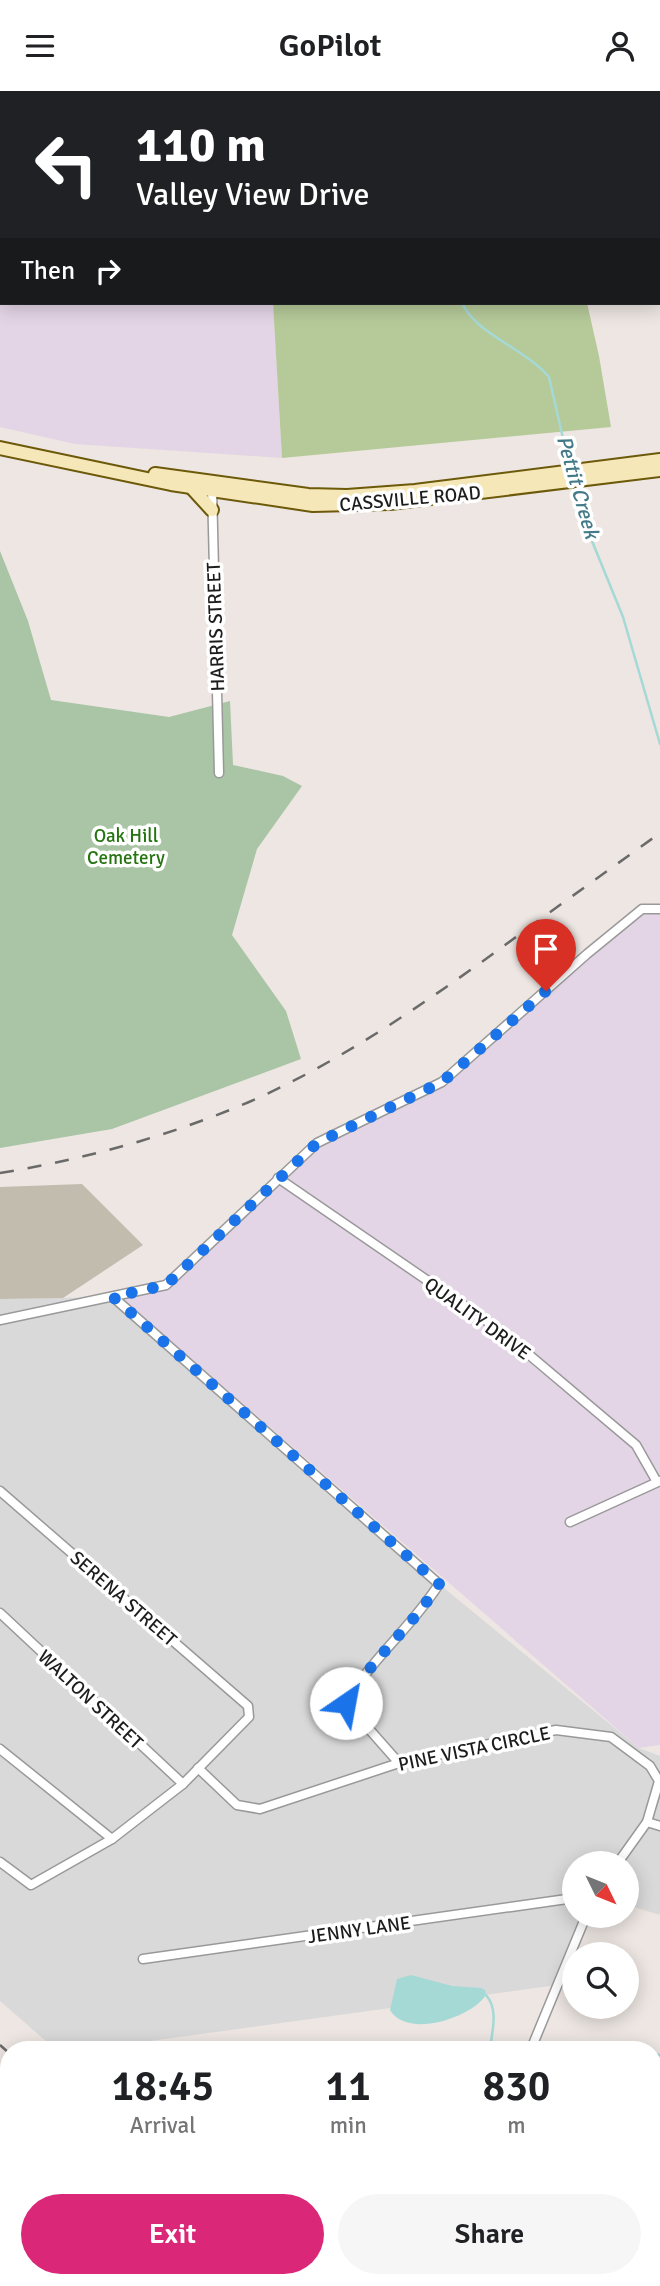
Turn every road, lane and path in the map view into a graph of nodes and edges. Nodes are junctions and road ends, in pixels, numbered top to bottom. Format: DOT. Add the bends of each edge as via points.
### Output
graph roads {
  1 [pos="0,449"];
  2 [pos="660,460"];
  3 [pos="651,467"];
  4 [pos="119,472"];
  5 [pos="213,486"];
  6 [pos="191,487"];
  7 [pos="212,510"];
  8 [pos="219,773"];
  9 [pos="660,909"];
  10 [pos="278,1178"];
  11 [pos="113,1297"];
  12 [pos="0,1320"];
  13 [pos="658,1481"];
  14 [pos="0,1491"];
  15 [pos="570,1522"];
  16 [pos="0,1613"];
  17 [pos="0,1749"];
  18 [pos="399,1763"];
  19 [pos="198,1768"];
  20 [pos="183,1784"];
  21 [pos="647,1822"];
  22 [pos="660,1826"];
  23 [pos="112,1839"];
  24 [pos="626,1851"];
  25 [pos="0,1862"];
  26 [pos="562,1900"];
  27 [pos="581,1929"];
  28 [pos="143,1959"];
  29 [pos="534,2041"];
  1 -- 4 [label="main road, CASSVILLE ROAD"];
  2 -- 3 [label="main road, CASSVILLE ROAD"];
  3 -- 5 [label="main road, CASSVILLE ROAD" via="341,506 291,503"];
  4 -- 5 [label="main road, CASSVILLE ROAD" via="172,475"];
  4 -- 6 [label="main road, CASSVILLE ROAD"];
  5 -- 6 [label="main road, CASSVILLE ROAD"];
  5 -- 7 [label="street, HARRIS STREET"];
  6 -- 7 [label="main road"];
  7 -- 8 [label="street, HARRIS STREET"];
  9 -- 10 [label="street" via="642,909 442,1082 317,1143"];
  10 -- 11 [label="street" via="166,1285"];
  10 -- 13 [label="street, QUALITY DRIVE" via="501,1331 636,1445"];
  11 -- 12 [label="street"];
  11 -- 18 [label="street" via="439,1584 424,1608 359,1680 346,1703"];
  13 -- 15 [label="street"];
  14 -- 19 [label="street, SERENA STREET" via="248,1706 249,1717"];
  16 -- 20 [label="street, WALTON STREET"];
  17 -- 23 [label="street"];
  18 -- 19 [label="street, PINE VISTA CIRCLE" via="260,1809 237,1805"];
  18 -- 21 [label="street, PINE VISTA CIRCLE" via="556,1730 611,1737 650,1766 659,1781"];
  19 -- 20 [label="street"];
  20 -- 23 [label="street"];
  21 -- 22 [label="street"];
  21 -- 24 [label="street, PINE VISTA CIRCLE"];
  23 -- 25 [label="street" via="32,1885"];
  26 -- 28 [label="street, JENNY LANE"];
  27 -- 29 [label="street"];
}
